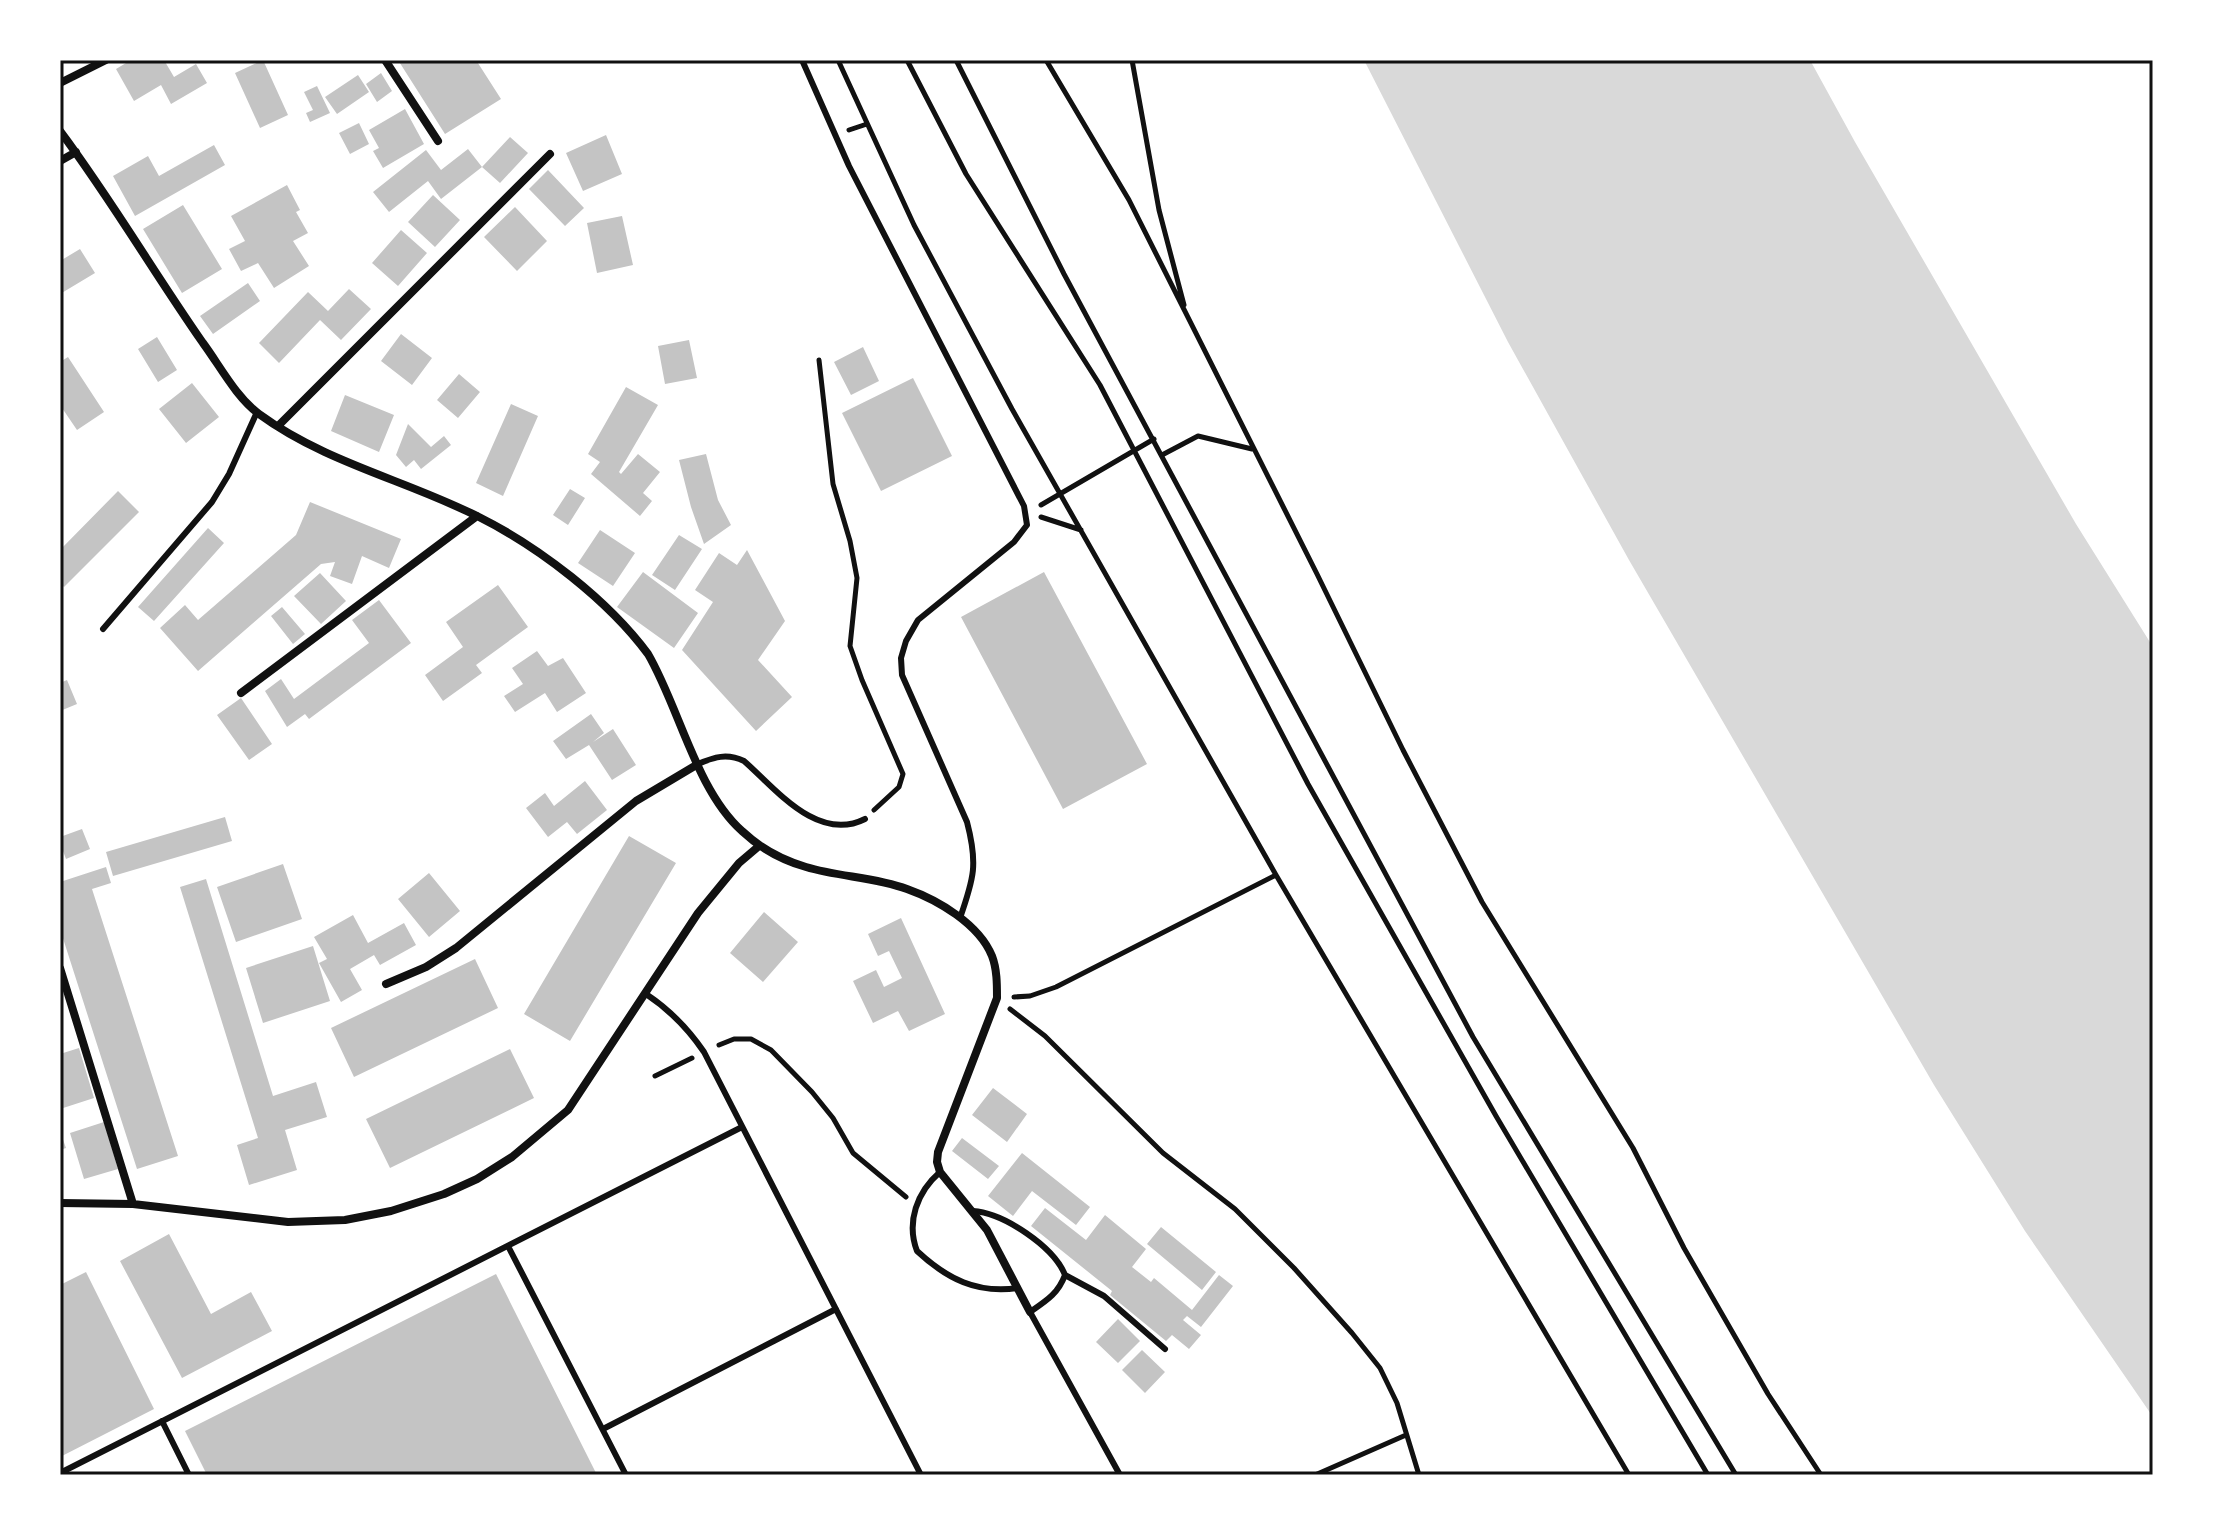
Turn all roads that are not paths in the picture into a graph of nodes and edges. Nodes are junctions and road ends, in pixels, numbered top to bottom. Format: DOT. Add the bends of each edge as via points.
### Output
graph roads {
  1 [pos="106,60"];
  2 [pos="385,60"];
  3 [pos="802,60"];
  4 [pos="60,83"];
  5 [pos="60,131"];
  6 [pos="438,141"];
  7 [pos="76,152"];
  8 [pos="550,154"];
  9 [pos="60,161"];
  10 [pos="257,412"];
  11 [pos="278,426"];
  12 [pos="477,516"];
  13 [pos="103,629"];
  14 [pos="241,693"];
  15 [pos="698,764"];
  16 [pos="865,819"];
  17 [pos="759,846"];
  18 [pos="960,918"];
  19 [pos="60,968"];
  20 [pos="386,984"];
  21 [pos="646,994"];
  22 [pos="742,1127"];
  23 [pos="940,1172"];
  24 [pos="60,1203"];
  25 [pos="133,1204"];
  26 [pos="973,1211"];
  27 [pos="508,1246"];
  28 [pos="1065,1275"];
  29 [pos="1018,1288"];
  30 [pos="836,1309"];
  31 [pos="1030,1312"];
  32 [pos="1165,1349"];
  33 [pos="162,1421"];
  34 [pos="603,1429"];
  35 [pos="60,1473"];
  36 [pos="189,1475"];
  37 [pos="626,1475"];
  38 [pos="921,1475"];
  39 [pos="1120,1475"];
  1 -- 4 [label="street"];
  2 -- 6 [label="street"];
  3 -- 18 [label="lane" via="849,166 1025,512 1027,525 1014,542 918,620 901,658 902,675 973,847 975,877"];
  5 -- 7 [label="street"];
  7 -- 9 [label="street"];
  7 -- 10 [label="street" via="172,299"];
  8 -- 11 [label="street"];
  10 -- 11 [label="street"];
  10 -- 13 [label="lane" via="212,502"];
  11 -- 12 [label="street" via="333,458"];
  12 -- 14 [label="street"];
  12 -- 15 [label="street" via="560,570 637,639 656,667"];
  15 -- 16 [label="lane" via="735,757 797,810 835,825 851,826"];
  15 -- 17 [label="street" via="723,810"];
  15 -- 20 [label="street" via="636,801 456,948"];
  17 -- 18 [label="street" via="806,867 907,888"];
  17 -- 21 [label="street" via="717,888"];
  18 -- 23 [label="street" via="992,954 997,998 938,1152"];
  19 -- 25 [label="street"];
  21 -- 22 [label="lane" via="689,1030"];
  21 -- 25 [label="street" via="568,1110 512,1157 444,1194 345,1220 288,1222"];
  22 -- 27 [label="lane"];
  22 -- 30 [label="lane"];
  23 -- 26 [label="street"];
  23 -- 29 [label="lane" via="916,1205 912,1225 917,1251 962,1284 985,1290"];
  24 -- 25 [label="street"];
  26 -- 28 [label="lane" via="1006,1220 1059,1261"];
  26 -- 29 [label="street"];
  27 -- 33 [label="lane"];
  27 -- 34 [label="lane"];
  28 -- 31 [label="lane" via="1051,1298"];
  28 -- 32 [label="lane" via="1104,1296"];
  29 -- 31 [label="street"];
  30 -- 34 [label="lane"];
  30 -- 38 [label="lane"];
  31 -- 39 [label="lane"];
  33 -- 35 [label="lane"];
  33 -- 36 [label="lane"];
  34 -- 37 [label="lane"];
}
